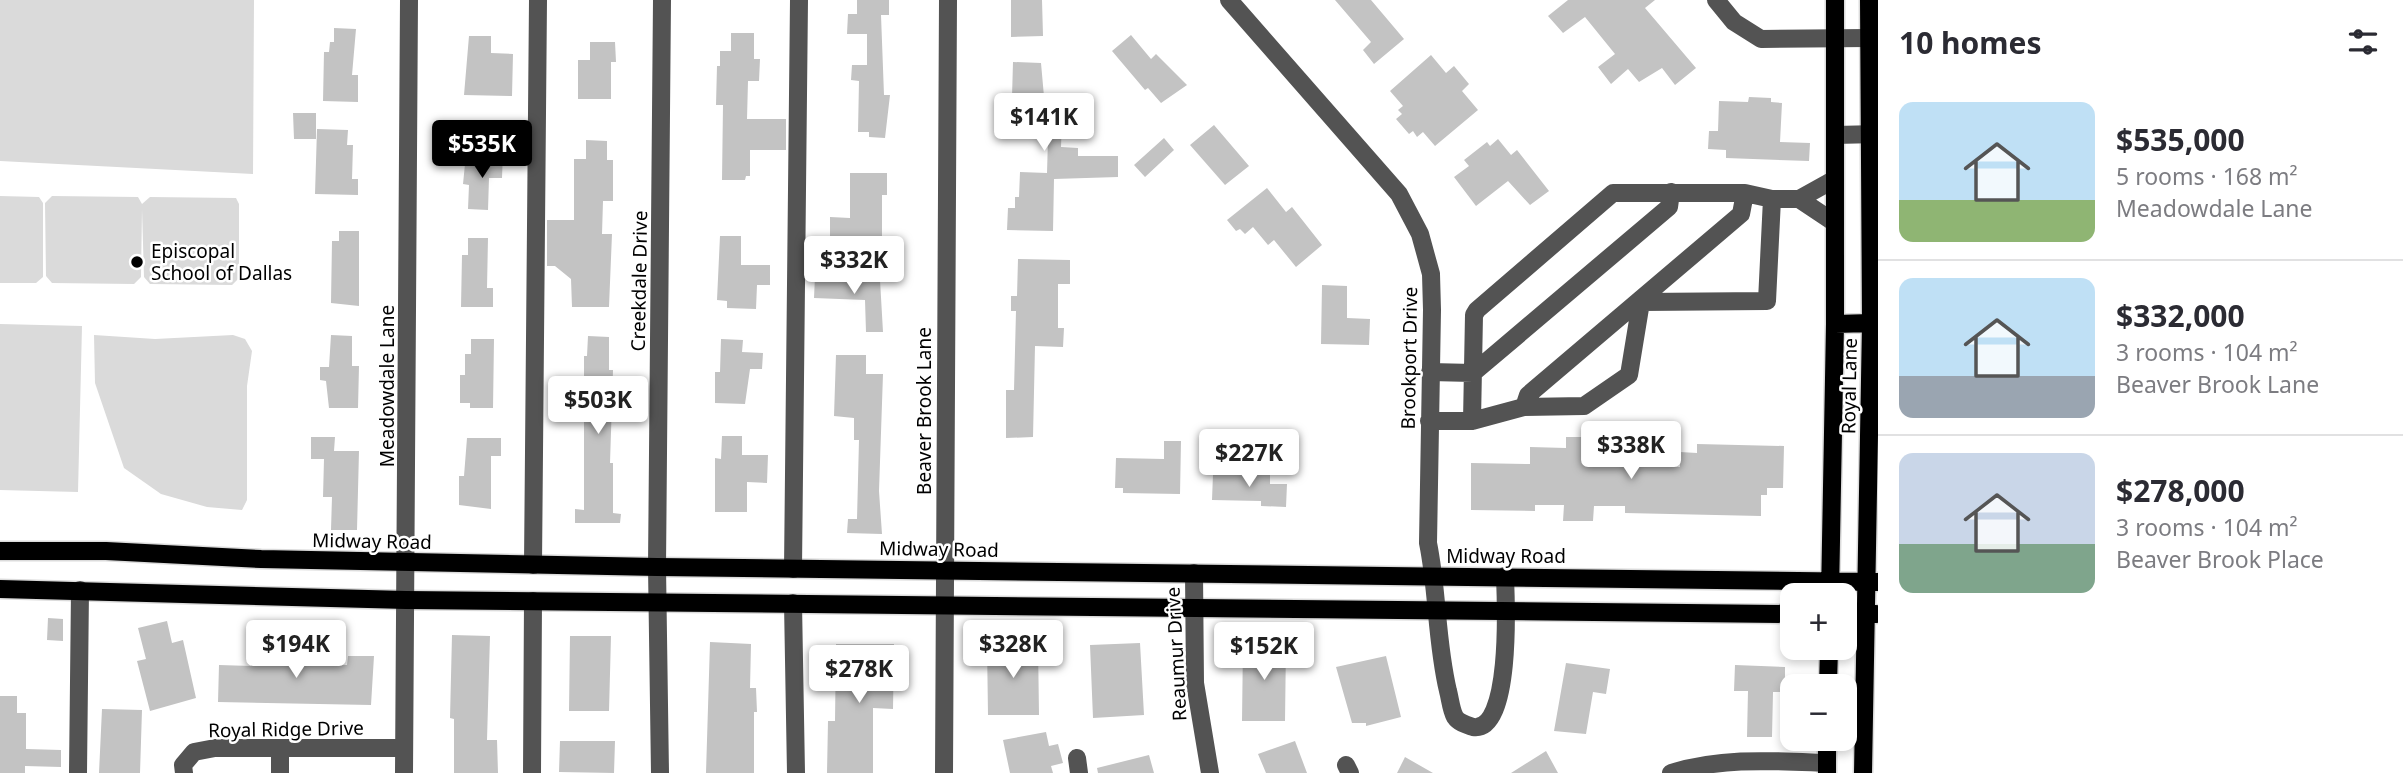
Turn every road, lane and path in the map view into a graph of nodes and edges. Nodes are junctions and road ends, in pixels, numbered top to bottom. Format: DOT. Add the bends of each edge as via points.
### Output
graph roads {
  1 [pos="409,0"];
  2 [pos="538,0"];
  3 [pos="662,0"];
  4 [pos="799,0"];
  5 [pos="948,0"];
  6 [pos="1229,0"];
  7 [pos="1716,0"];
  8 [pos="1835,0"];
  9 [pos="1869,0"];
  10 [pos="1869,38"];
  11 [pos="1833,39"];
  12 [pos="1873,134"];
  13 [pos="1835,135"];
  14 [pos="1835,179"];
  15 [pos="1671,192"];
  16 [pos="1745,192"];
  17 [pos="1772,199"];
  18 [pos="1799,199"];
  19 [pos="1835,223"];
  20 [pos="1874,282"];
  21 [pos="1641,302"];
  22 [pos="1875,323"];
  23 [pos="1835,324"];
  24 [pos="1430,372"];
  25 [pos="1474,373"];
  26 [pos="1524,407"];
  27 [pos="1429,421"];
  28 [pos="1472,422"];
  29 [pos="0,551"];
  30 [pos="407,563"];
  31 [pos="533,565"];
  32 [pos="657,567"];
  33 [pos="793,569"];
  34 [pos="943,570"];
  35 [pos="1194,573"];
  36 [pos="1435,576"];
  37 [pos="1505,576"];
  38 [pos="1872,582"];
  39 [pos="1830,583"];
  40 [pos="1780,586"];
  41 [pos="0,589"];
  42 [pos="80,590"];
  43 [pos="405,600"];
  44 [pos="533,601"];
  45 [pos="657,602"];
  46 [pos="793,603"];
  47 [pos="944,605"];
  48 [pos="1193,608"];
  49 [pos="1435,611"];
  50 [pos="1506,611"];
  51 [pos="1780,614"];
  52 [pos="1872,614"];
  53 [pos="280,748"];
  54 [pos="404,748"];
  55 [pos="1827,768"];
  56 [pos="78,773"];
  57 [pos="184,773"];
  58 [pos="280,773"];
  59 [pos="404,773"];
  60 [pos="532,773"];
  61 [pos="660,773"];
  62 [pos="796,773"];
  63 [pos="944,773"];
  64 [pos="1210,773"];
  65 [pos="1671,773"];
  66 [pos="1863,773"];
  1 -- 30 [label="street, Meadowdale Lane"];
  2 -- 31 [label="street"];
  3 -- 32 [label="street, Creekdale Drive"];
  4 -- 33 [label="street"];
  5 -- 34 [label="street, Beaver Brook Lane"];
  6 -- 24 [label="street, Brookport Drive" via="1404,204 1420,234 1431,274"];
  7 -- 11 [label="street" via="1734,22 1761,39"];
  8 -- 11 [label="main road, Royal Lane"];
  9 -- 10 [label="main road, Royal Lane"];
  10 -- 11 [label="street"];
  10 -- 12 [label="main road, Royal Lane"];
  11 -- 13 [label="main road, Royal Lane"];
  12 -- 13 [label="street"];
  12 -- 20 [label="main road, Royal Lane"];
  13 -- 14 [label="main road, Royal Lane"];
  14 -- 18 [label="street"];
  14 -- 19 [label="main road, Royal Lane"];
  15 -- 16 [label="street"];
  15 -- 25 [label="street" via="1670,207"];
  15 -- 25 [label="street" via="1613,193 1477,310"];
  16 -- 17 [label="street"];
  16 -- 21 [label="street" via="1741,214"];
  17 -- 18 [label="street"];
  17 -- 21 [label="street" via="1767,301"];
  18 -- 19 [label="street"];
  19 -- 23 [label="main road, Royal Lane"];
  20 -- 22 [label="main road, Royal Lane"];
  21 -- 26 [label="street" via="1528,395"];
  21 -- 26 [label="street" via="1632,366 1624,381 1584,406"];
  22 -- 23 [label="main road"];
  22 -- 38 [label="main road, Royal Lane"];
  23 -- 39 [label="main road, Royal Lane"];
  24 -- 25 [label="street"];
  24 -- 27 [label="street, Brookport Drive"];
  25 -- 28 [label="street"];
  26 -- 28 [label="street"];
  27 -- 28 [label="street"];
  27 -- 36 [label="street, Brookport Drive" via="1428,543"];
  29 -- 30 [label="main road, Midway Road"];
  30 -- 31 [label="main road, Midway Road"];
  30 -- 43 [label="street, Meadowdale Lane"];
  31 -- 32 [label="main road, Midway Road"];
  32 -- 33 [label="main road, Midway Road"];
  32 -- 45 [label="street, Creekdale Drive"];
  33 -- 34 [label="main road, Midway Road"];
  34 -- 35 [label="main road, Midway Road"];
  34 -- 47 [label="street, Beaver Brook Lane"];
  35 -- 36 [label="main road, Midway Road"];
  35 -- 48 [label="street, Reaumur Drive"];
  36 -- 37 [label="main road, Midway Road"];
  36 -- 49 [label="street, Brookport Drive"];
  37 -- 40 [label="main road, Midway Road"];
  37 -- 50 [label="street"];
  38 -- 52 [label="main road, Royal Lane"];
  41 -- 42 [label="main road"];
  42 -- 43 [label="main road"];
  42 -- 56 [label="street"];
  43 -- 44 [label="main road"];
  43 -- 54 [label="street, Meadowdale Lane"];
  44 -- 45 [label="main road"];
  44 -- 60 [label="street"];
  45 -- 46 [label="main road"];
  45 -- 61 [label="street, Creekdale Drive"];
  46 -- 47 [label="main road"];
  46 -- 62 [label="street"];
  47 -- 48 [label="main road"];
  47 -- 63 [label="street, Beaver Brook Lane"];
  48 -- 49 [label="main road"];
  48 -- 64 [label="street, Reaumur Drive" via="1195,683"];
  49 -- 50 [label="main road"];
  49 -- 50 [label="street, Brookport Drive" via="1439,651 1455,716 1465,725 1479,727 1489,722 1494,712 1506,648"];
  50 -- 51 [label="main road"];
  52 -- 66 [label="main road, Royal Lane"];
  53 -- 54 [label="street, Royal Ridge Drive"];
  53 -- 57 [label="street, Royal Ridge Drive" via="194,752 183,765"];
  53 -- 58 [label="street"];
  54 -- 59 [label="street, Meadowdale Lane"];
  55 -- 65 [label="street" via="1742,760 1705,763"];
}
